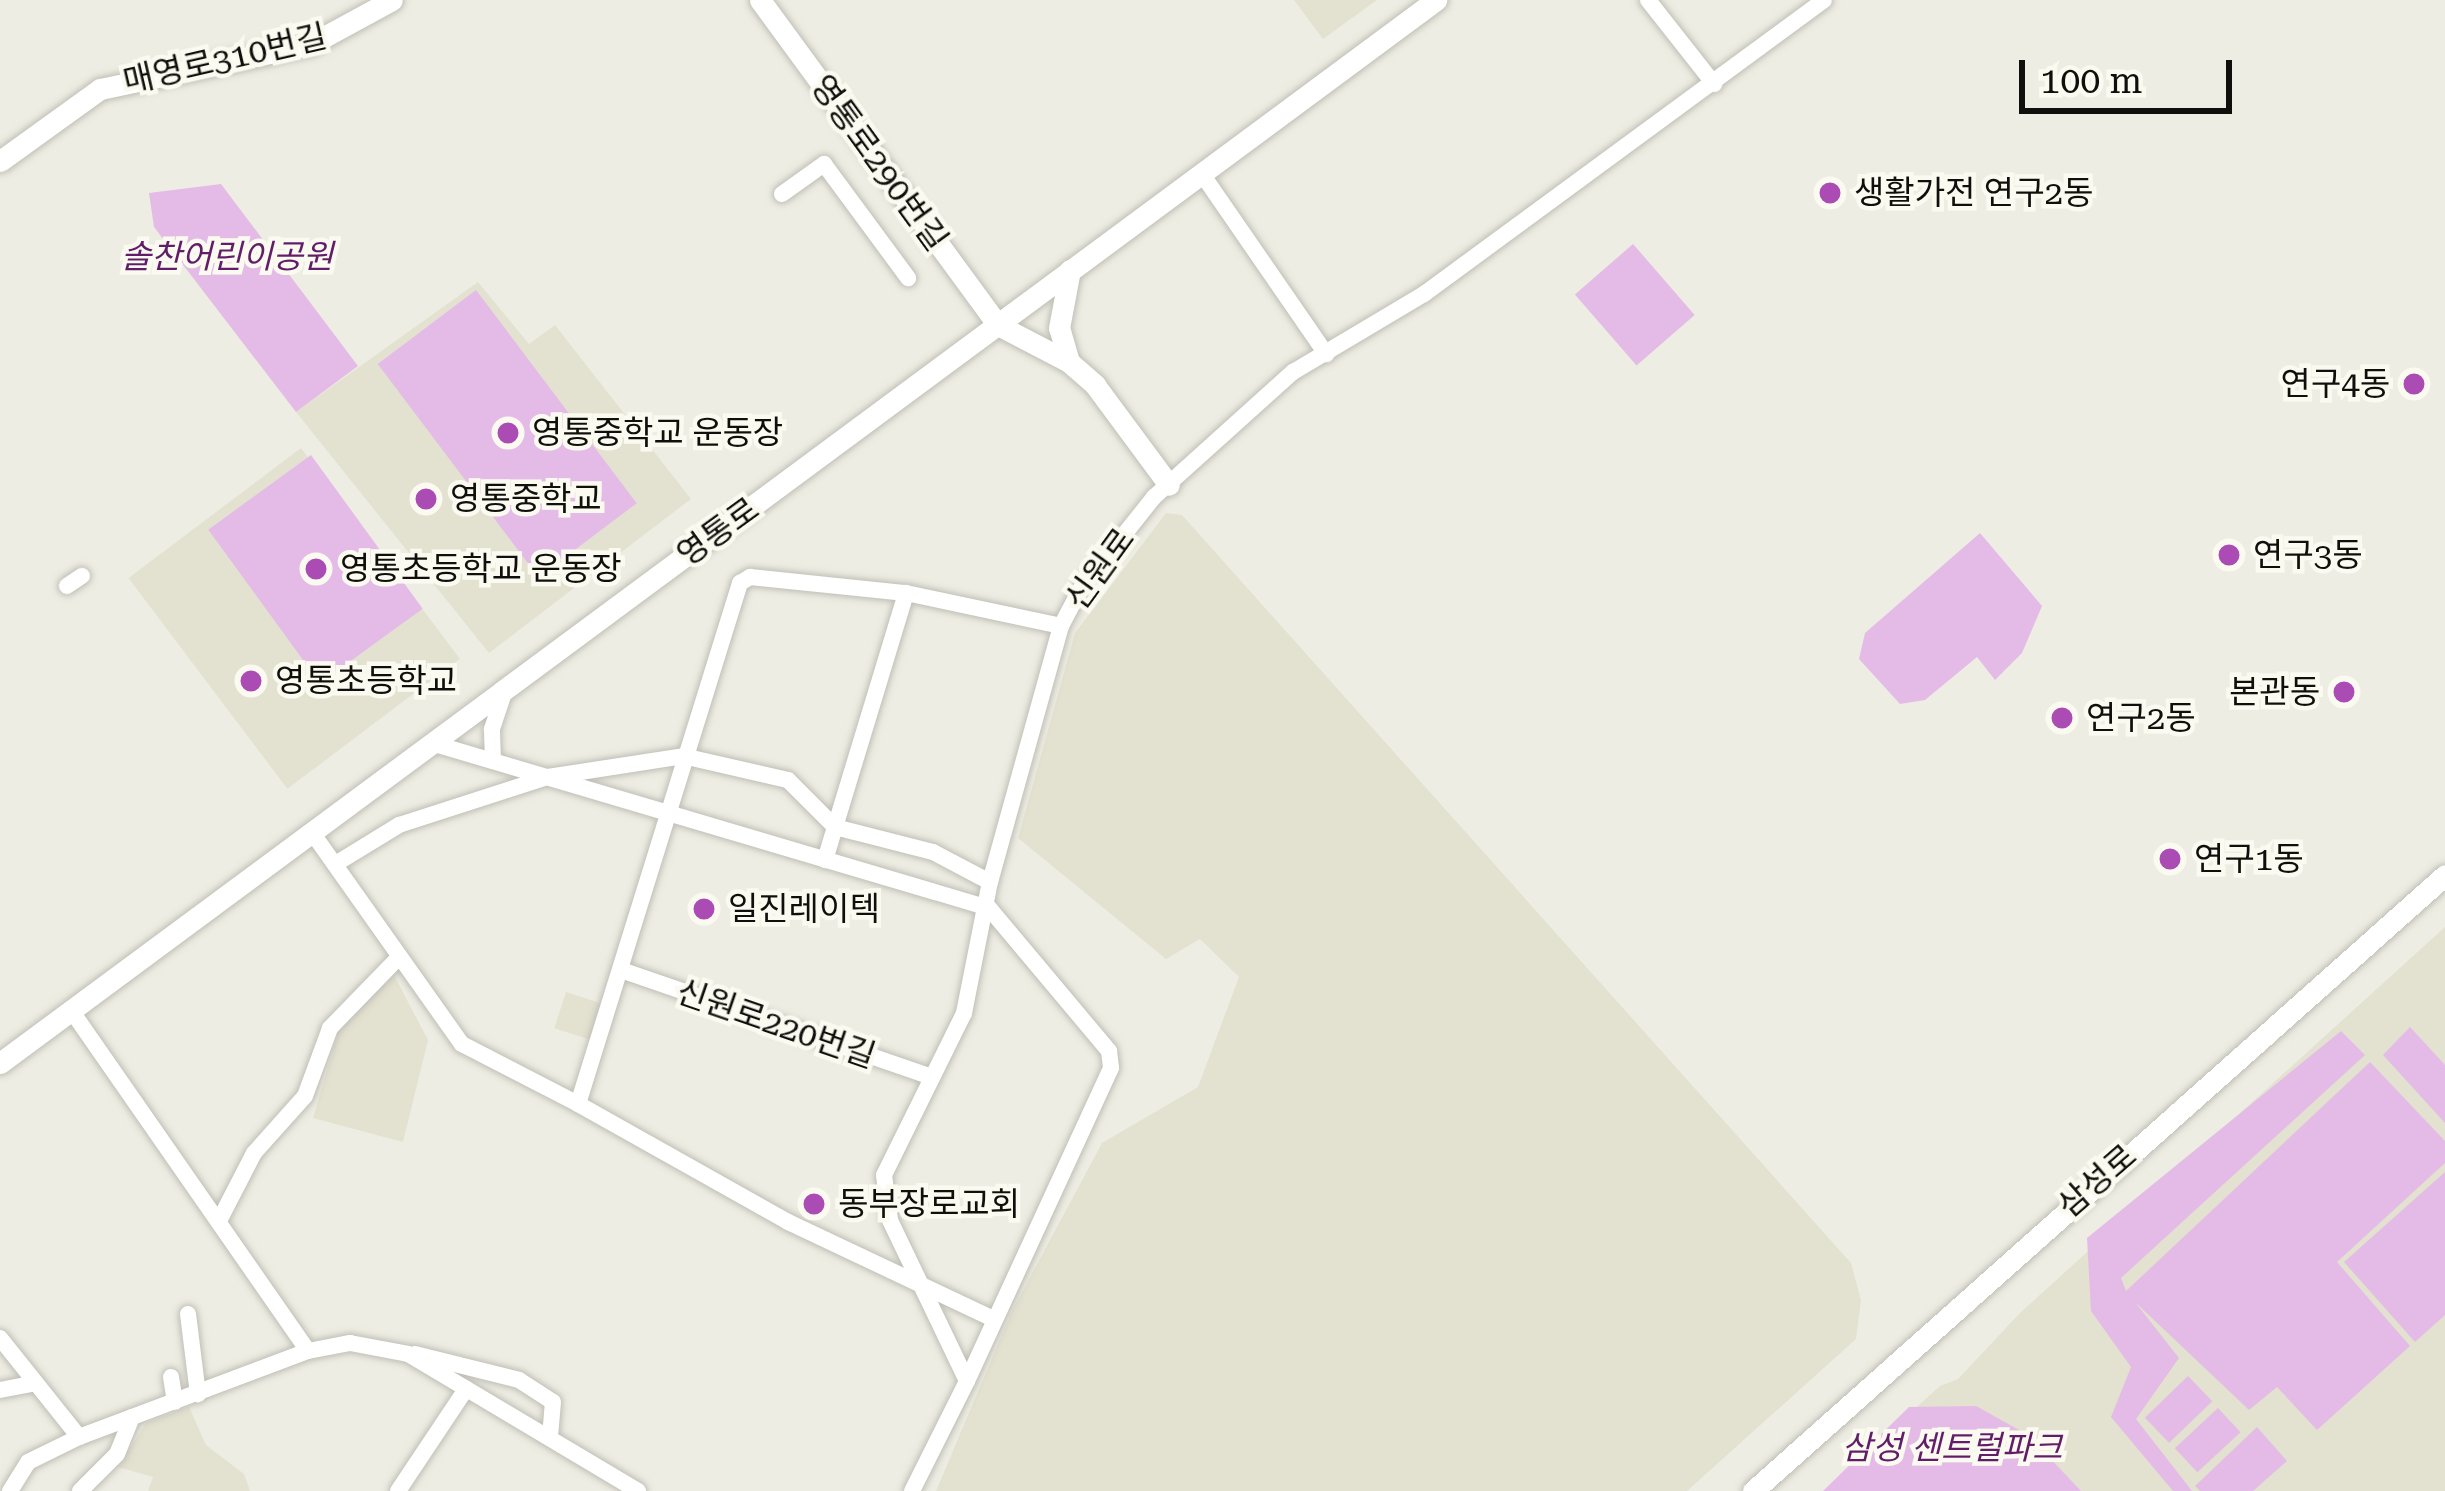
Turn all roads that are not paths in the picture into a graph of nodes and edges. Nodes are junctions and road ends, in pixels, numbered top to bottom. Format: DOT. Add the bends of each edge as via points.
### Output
graph roads {
  1 [pos="392,0"];
  2 [pos="760,0"];
  3 [pos="1436,0"];
  4 [pos="1648,0"];
  5 [pos="1825,0"];
  6 [pos="1714,84"];
  7 [pos="0,160"];
  8 [pos="1202,173"];
  9 [pos="782,194"];
  10 [pos="1070,270"];
  11 [pos="908,278"];
  12 [pos="998,325"];
  13 [pos="1326,354"];
  14 [pos="1070,362"];
  15 [pos="1169,485"];
  16 [pos="906,593"];
  17 [pos="1061,626"];
  18 [pos="505,690"];
  19 [pos="435,744"];
  20 [pos="683,756"];
  21 [pos="494,760"];
  22 [pos="548,777"];
  23 [pos="670,815"];
  24 [pos="835,826"];
  25 [pos="311,831"];
  26 [pos="825,860"];
  27 [pos="337,863"];
  28 [pos="2445,875"];
  29 [pos="990,882"];
  30 [pos="989,908"];
  31 [pos="399,957"];
  32 [pos="621,970"];
  33 [pos="71,1010"];
  34 [pos="0,1063"];
  35 [pos="931,1077"];
  36 [pos="578,1104"];
  37 [pos="221,1217"];
  38 [pos="932,1296"];
  39 [pos="188,1314"];
  40 [pos="991,1318"];
  41 [pos="0,1338"];
  42 [pos="308,1351"];
  43 [pos="408,1354"];
  44 [pos="171,1377"];
  45 [pos="967,1381"];
  46 [pos="29,1384"];
  47 [pos="466,1388"];
  48 [pos="0,1390"];
  49 [pos="198,1394"];
  50 [pos="176,1402"];
  51 [pos="132,1417"];
  52 [pos="79,1437"];
  53 [pos="550,1437"];
  54 [pos="10,1491"];
  55 [pos="80,1491"];
  56 [pos="398,1491"];
  57 [pos="638,1491"];
  58 [pos="912,1491"];
  59 [pos="1754,1491"];
  1 -- 7 [label="street, 매영로310번길" via="311,44 100,89"];
  2 -- 12 [label="street, 영통로290번길"];
  3 -- 8 [label="street, 영통로"];
  4 -- 6 [label="street"];
  5 -- 6 [label="street, 신원로"];
  6 -- 13 [label="street, 신원로" via="1424,294"];
  8 -- 10 [label="street, 영통로"];
  8 -- 13 [label="street"];
  9 -- 11 [label="street" via="824,164"];
  10 -- 12 [label="street, 영통로"];
  10 -- 14 [label="street" via="1059,328"];
  12 -- 14 [label="street"];
  12 -- 18 [label="street, 영통로"];
  13 -- 15 [label="street, 신원로" via="1230,422"];
  14 -- 15 [label="street"];
  15 -- 17 [label="street, 신원로" via="1080,590"];
  16 -- 17 [label="street"];
  16 -- 20 [label="street" via="750,577 740,583"];
  16 -- 24 [label="street"];
  17 -- 29 [label="street, 신원로"];
  18 -- 19 [label="street, 영통로"];
  18 -- 21 [label="street" via="492,728"];
  19 -- 21 [label="street"];
  19 -- 25 [label="street, 영통로"];
  20 -- 22 [label="street"];
  20 -- 23 [label="street"];
  20 -- 24 [label="street" via="788,780"];
  21 -- 22 [label="street"];
  22 -- 23 [label="street"];
  22 -- 27 [label="street" via="399,826"];
  23 -- 26 [label="street"];
  23 -- 32 [label="street"];
  24 -- 26 [label="street"];
  24 -- 29 [label="street" via="933,852"];
  25 -- 27 [label="street"];
  25 -- 33 [label="street, 영통로"];
  26 -- 30 [label="street"];
  27 -- 31 [label="street"];
  28 -- 59 [label="street, 삼성로"];
  29 -- 30 [label="street, 신원로"];
  30 -- 35 [label="street, 신원로" via="964,1013"];
  30 -- 40 [label="street" via="1112,1059"];
  31 -- 36 [label="street" via="462,1044"];
  31 -- 37 [label="street" via="330,1028 305,1096 254,1153"];
  32 -- 35 [label="street, 신원로220번길"];
  32 -- 36 [label="street"];
  33 -- 34 [label="street, 영통로"];
  33 -- 37 [label="street"];
  35 -- 38 [label="street, 신원로" via="900,1131 883,1189 890,1220"];
  36 -- 38 [label="street"];
  37 -- 42 [label="street"];
  38 -- 40 [label="street"];
  38 -- 45 [label="street, 신원로"];
  39 -- 49 [label="street"];
  40 -- 45 [label="street"];
  41 -- 46 [label="street"];
  42 -- 43 [label="street" via="350,1343"];
  42 -- 49 [label="street"];
  43 -- 47 [label="street"];
  43 -- 53 [label="street" via="519,1380 553,1402"];
  44 -- 50 [label="street"];
  45 -- 58 [label="street"];
  46 -- 48 [label="street"];
  46 -- 52 [label="street"];
  47 -- 53 [label="street"];
  47 -- 56 [label="street"];
  49 -- 50 [label="street"];
  50 -- 51 [label="street"];
  51 -- 52 [label="street"];
  51 -- 55 [label="street" via="116,1454"];
  52 -- 54 [label="street" via="28,1462"];
  53 -- 57 [label="street"];
}
